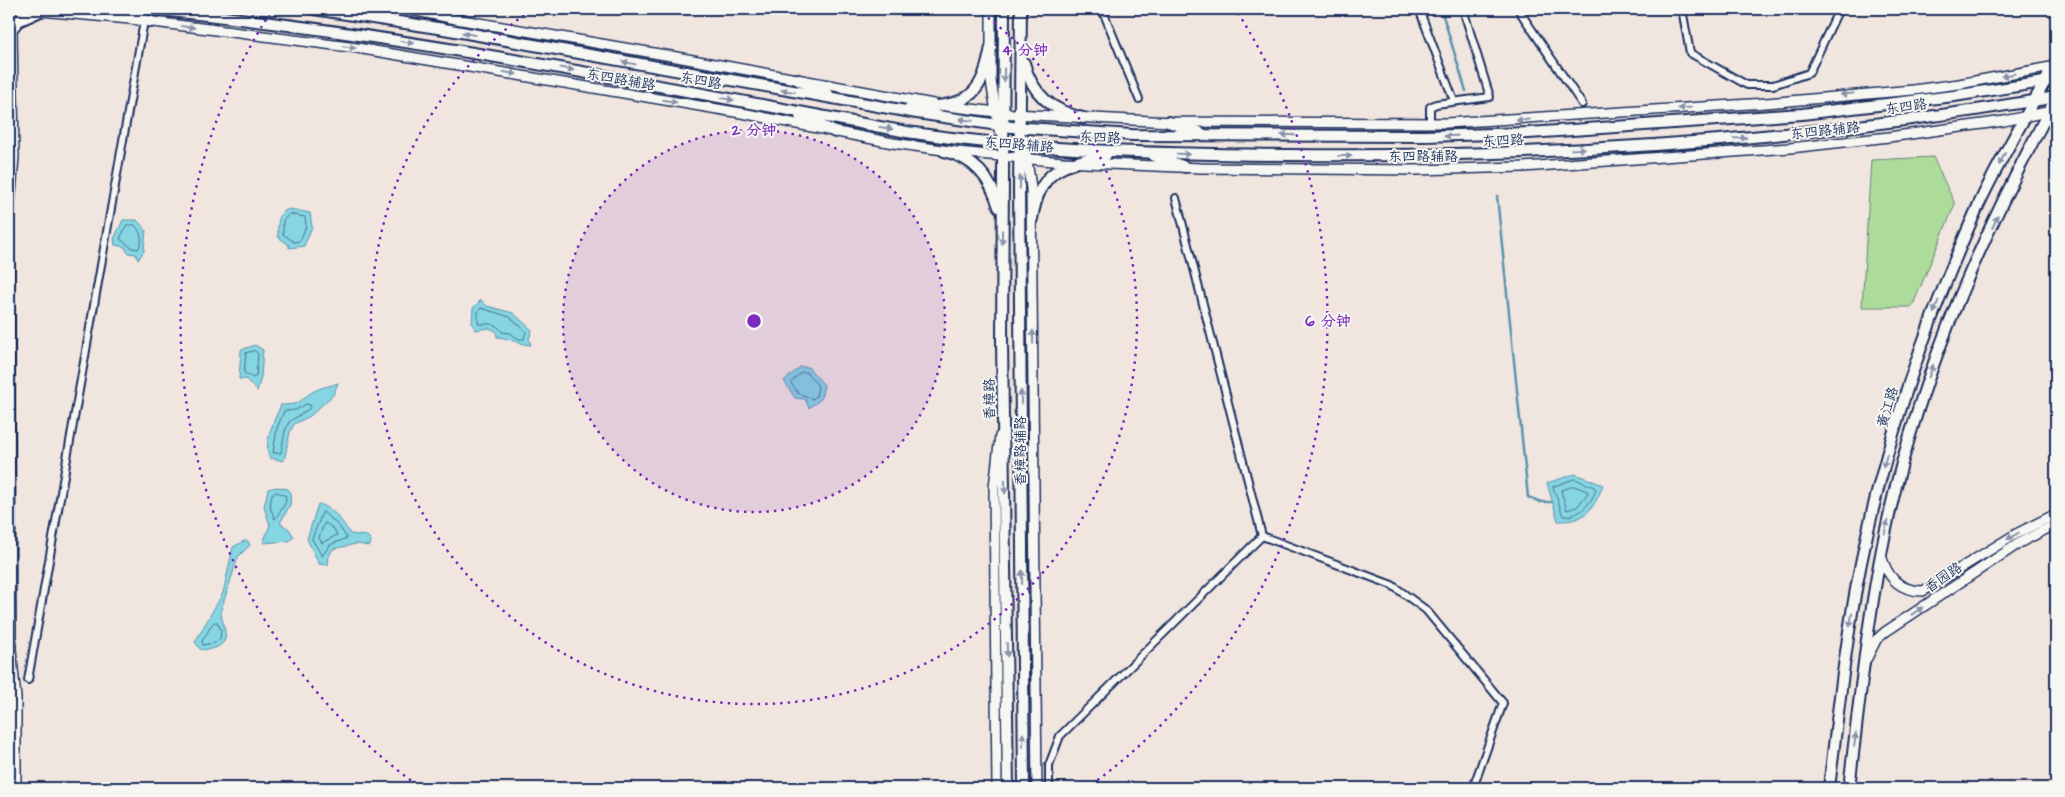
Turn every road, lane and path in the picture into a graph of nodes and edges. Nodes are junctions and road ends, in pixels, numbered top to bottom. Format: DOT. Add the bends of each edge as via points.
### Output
graph roads {
  1 [pos="18,9"];
  2 [pos="43,9"];
  3 [pos="116,9"];
  4 [pos="150,9"];
  5 [pos="314,9"];
  6 [pos="407,9"];
  7 [pos="991,9"];
  8 [pos="1004,9"];
  9 [pos="1021,9"];
  10 [pos="1102,9"];
  11 [pos="1419,9"];
  12 [pos="1463,9"];
  13 [pos="1518,9"];
  14 [pos="1682,9"];
  15 [pos="1839,9"];
  16 [pos="148,21"];
  17 [pos="11,30"];
  18 [pos="1021,46"];
  19 [pos="991,47"];
  20 [pos="2055,65"];
  21 [pos="796,79"];
  22 [pos="2056,80"];
  23 [pos="2045,81"];
  24 [pos="2056,98"];
  25 [pos="1139,99"];
  26 [pos="842,100"];
  27 [pos="1454,101"];
  28 [pos="2035,101"];
  29 [pos="1582,104"];
  30 [pos="942,105"];
  31 [pos="888,108"];
  32 [pos="788,110"];
  33 [pos="2053,111"];
  34 [pos="1000,112"];
  35 [pos="1020,114"];
  36 [pos="2027,116"];
  37 [pos="1084,118"];
  38 [pos="1168,122"];
  39 [pos="1430,123"];
  40 [pos="1000,125"];
  41 [pos="1022,128"];
  42 [pos="835,132"];
  43 [pos="1207,135"];
  44 [pos="1002,144"];
  45 [pos="1023,146"];
  46 [pos="944,151"];
  47 [pos="1121,152"];
  48 [pos="1143,153"];
  49 [pos="1003,157"];
  50 [pos="1023,159"];
  51 [pos="1076,162"];
  52 [pos="1185,167"];
  53 [pos="1176,198"];
  54 [pos="1002,218"];
  55 [pos="1032,218"];
  56 [pos="1003,419"];
  57 [pos="2056,514"];
  58 [pos="2056,524"];
  59 [pos="1262,536"];
  60 [pos="1881,554"];
  61 [pos="1863,670"];
  62 [pos="28,680"];
  63 [pos="16,788"];
  64 [pos="997,788"];
  65 [pos="1008,788"];
  66 [pos="1024,788"];
  67 [pos="1037,788"];
  68 [pos="1049,788"];
  69 [pos="1473,788"];
  70 [pos="1829,788"];
  71 [pos="1849,788"];
  1 -- 2 [label="main road, 东四路辅路"];
  2 -- 16 [label="main road, 东四路辅路"];
  2 -- 17 [label="main road" via="28,15"];
  3 -- 16 [label="main road"];
  4 -- 32 [label="main road, 东四路, one-way" via="300,26 498,56"];
  26 -- 5 [label="main road, 东四路, one-way"];
  6 -- 21 [label="main road"];
  7 -- 19 [label="main road"];
  8 -- 34 [label="main road, 香樟路, one-way"];
  9 -- 18 [label="main road"];
  10 -- 25 [label="street"];
  11 -- 27 [label="street"];
  12 -- 27 [label="street" via="1490,97"];
  13 -- 29 [label="street"];
  14 -- 15 [label="street" via="1690,53 1747,85 1773,85 1809,73"];
  16 -- 42 [label="main road, 东四路辅路, one-way" via="356,48 747,114"];
  16 -- 62 [label="street"];
  17 -- 63 [label="main road" via="14,157 9,218 11,629 16,698"];
  18 -- 35 [label="main road"];
  18 -- 37 [label="main road" via="1027,74 1036,91 1058,110"];
  19 -- 30 [label="main road" via="985,73 974,91 960,102"];
  19 -- 34 [label="main road" via="991,81"];
  20 -- 23 [label="main road, 黄江路"];
  20 -- 39 [label="main road, one-way" via="1913,90 1559,118"];
  21 -- 26 [label="main road"];
  21 -- 30 [label="main road"];
  22 -- 23 [label="main road, 东四路"];
  23 -- 28 [label="main road, 黄江路"];
  23 -- 43 [label="main road, 东四路, one-way" via="1954,96 1802,114 1529,134"];
  24 -- 28 [label="main road, 东四路"];
  24 -- 33 [label="main road"];
  26 -- 31 [label="main road, 东四路"];
  27 -- 39 [label="street" via="1430,107"];
  28 -- 36 [label="main road, 黄江路"];
  48 -- 28 [label="main road, 东四路, one-way" via="1505,154 1843,129"];
  30 -- 31 [label="main road"];
  30 -- 34 [label="main road"];
  40 -- 31 [label="main road, 东四路, one-way"];
  32 -- 42 [label="main road"];
  32 -- 44 [label="main road, 东四路, one-way" via="907,132"];
  33 -- 36 [label="main road, 东四路辅路"];
  60 -- 33 [label="main road, one-way" via="1910,432 1940,348 1984,245"];
  34 -- 35 [label="main road"];
  34 -- 40 [label="main road, 香樟路"];
  35 -- 37 [label="main road"];
  35 -- 41 [label="main road"];
  36 -- 52 [label="main road, 东四路辅路" via="1936,132 1808,146 1523,167 1397,170"];
  36 -- 70 [label="main road, 黄江路, one-way" via="1980,204 1944,287 1895,428 1873,508 1853,605"];
  37 -- 38 [label="main road"];
  38 -- 39 [label="main road"];
  38 -- 43 [label="main road"];
  40 -- 41 [label="main road, 东四路"];
  40 -- 44 [label="main road, 香樟路"];
  41 -- 43 [label="main road, 东四路" via="1132,135"];
  41 -- 45 [label="main road"];
  42 -- 46 [label="main road, 东四路辅路"];
  44 -- 45 [label="main road, 东四路"];
  44 -- 49 [label="main road, 香樟路"];
  45 -- 47 [label="main road, 东四路"];
  45 -- 50 [label="main road"];
  46 -- 49 [label="main road, 东四路辅路"];
  46 -- 54 [label="main road" via="967,159 982,171 994,192"];
  47 -- 48 [label="main road, 东四路"];
  47 -- 51 [label="main road"];
  48 -- 52 [label="main road"];
  49 -- 50 [label="main road, 东四路辅路"];
  49 -- 54 [label="main road, 香樟路"];
  50 -- 51 [label="main road, 东四路辅路"];
  50 -- 55 [label="main road, 香樟路辅路" via="1031,188"];
  66 -- 50 [label="main road, one-way"];
  51 -- 52 [label="main road, 东四路辅路"];
  51 -- 55 [label="main road" via="1060,167 1045,180 1036,196"];
  53 -- 59 [label="street"];
  54 -- 56 [label="main road, 香樟路, one-way"];
  67 -- 55 [label="main road, 香樟路辅路, one-way"];
  56 -- 64 [label="main road" via="994,487"];
  56 -- 65 [label="main road, 香樟路, one-way"];
  57 -- 60 [label="main road, 香园路, one-way" via="2016,534 1923,591 1893,581"];
  61 -- 58 [label="main road, 香园路, one-way" via="1870,650 1885,632 2021,542"];
  59 -- 68 [label="street" via="1060,736 1049,765"];
  59 -- 69 [label="street" via="1392,585 1432,617 1503,703"];
  60 -- 61 [label="main road"];
  71 -- 61 [label="main road, one-way"];
}
